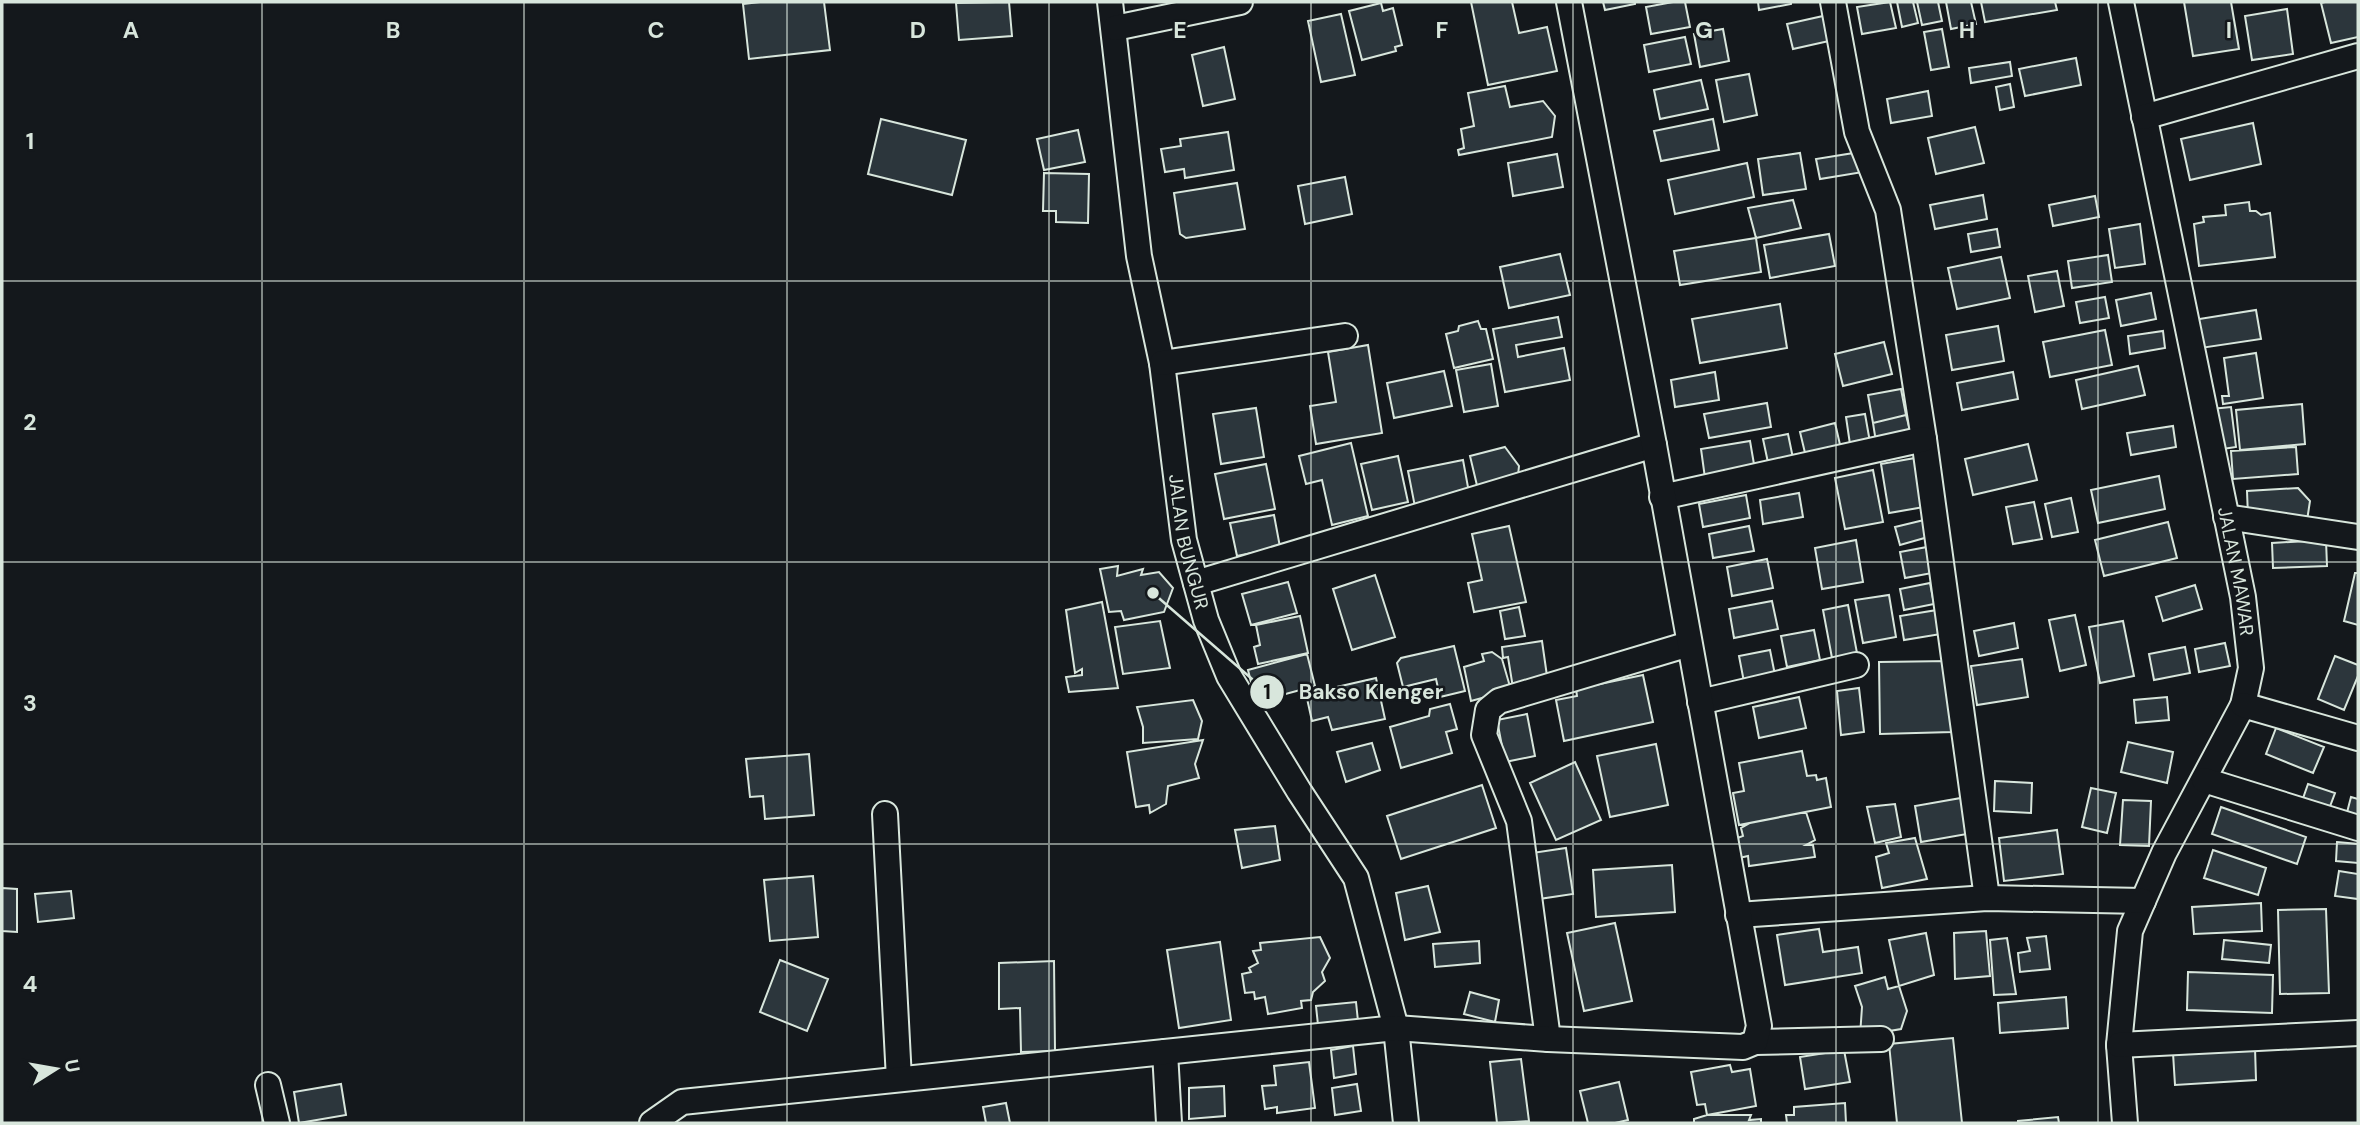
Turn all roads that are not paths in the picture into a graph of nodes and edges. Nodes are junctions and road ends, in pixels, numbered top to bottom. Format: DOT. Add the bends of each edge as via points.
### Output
graph roads {
  1 [pos="1110,2"];
  2 [pos="1240,2"];
  3 [pos="1569,2"];
  4 [pos="1833,2"];
  5 [pos="2121,2"];
  6 [pos="1115,28"];
  7 [pos="2358,56"];
  8 [pos="2144,117"];
  9 [pos="1345,336"];
  10 [pos="1162,363"];
  11 [pos="1924,439"];
  12 [pos="1654,445"];
  13 [pos="1662,497"];
  14 [pos="2226,517"];
  15 [pos="2358,537"];
  16 [pos="1196,583"];
  17 [pos="1689,644"];
  18 [pos="1856,665"];
  19 [pos="1700,702"];
  20 [pos="2243,705"];
  21 [pos="2358,738"];
  22 [pos="2204,780"];
  23 [pos="885,814"];
  24 [pos="2358,828"];
  25 [pos="1987,898"];
  26 [pos="2143,901"];
  27 [pos="1738,915"];
  28 [pos="1396,1028"];
  29 [pos="2358,1033"];
  30 [pos="1548,1039"];
  31 [pos="1881,1039"];
  32 [pos="1755,1042"];
  33 [pos="2119,1045"];
  34 [pos="1165,1052"];
  35 [pos="899,1079"];
  36 [pos="268,1085"];
  37 [pos="277,1123"];
  38 [pos="652,1123"];
  39 [pos="1169,1123"];
  40 [pos="1406,1123"];
  41 [pos="2125,1123"];
  1 -- 6 [label="street, JALAN BUNGUR"];
  2 -- 6 [label="street"];
  3 -- 12 [label="street"];
  4 -- 11 [label="street" via="1857,132 1888,209"];
  5 -- 8 [label="street, JALAN MAWAR"];
  6 -- 10 [label="street, JALAN BUNGUR" via="1139,256"];
  7 -- 8 [label="street"];
  8 -- 14 [label="street, JALAN MAWAR"];
  9 -- 10 [label="street"];
  10 -- 16 [label="street, JALAN BUNGUR" via="1184,540"];
  11 -- 13 [label="street"];
  11 -- 25 [label="street"];
  12 -- 13 [label="street"];
  12 -- 16 [label="street"];
  13 -- 17 [label="street"];
  14 -- 15 [label="street"];
  14 -- 20 [label="street, JALAN MAWAR" via="2243,597 2251,668"];
  16 -- 28 [label="street, JALAN BUNGUR" via="1229,676 1356,878"];
  17 -- 19 [label="street"];
  17 -- 30 [label="street" via="1499,701 1489,710 1484,726 1486,744 1519,821"];
  18 -- 19 [label="street"];
  19 -- 27 [label="street"];
  20 -- 21 [label="street"];
  20 -- 22 [label="street, JALAN MAWAR"];
  22 -- 24 [label="street"];
  22 -- 26 [label="street, JALAN MAWAR"];
  23 -- 35 [label="street"];
  25 -- 26 [label="street"];
  25 -- 27 [label="street"];
  26 -- 33 [label="street, JALAN MAWAR" via="2130,931"];
  27 -- 32 [label="street" via="1759,1026"];
  28 -- 30 [label="street"];
  28 -- 34 [label="street"];
  28 -- 40 [label="street, JALAN BUNGUR"];
  29 -- 33 [label="street"];
  30 -- 32 [label="street" via="1743,1047"];
  31 -- 32 [label="street"];
  33 -- 41 [label="street, JALAN MAWAR"];
  34 -- 35 [label="street"];
  34 -- 39 [label="street"];
  35 -- 38 [label="street" via="682,1102"];
  36 -- 37 [label="street"];
}
